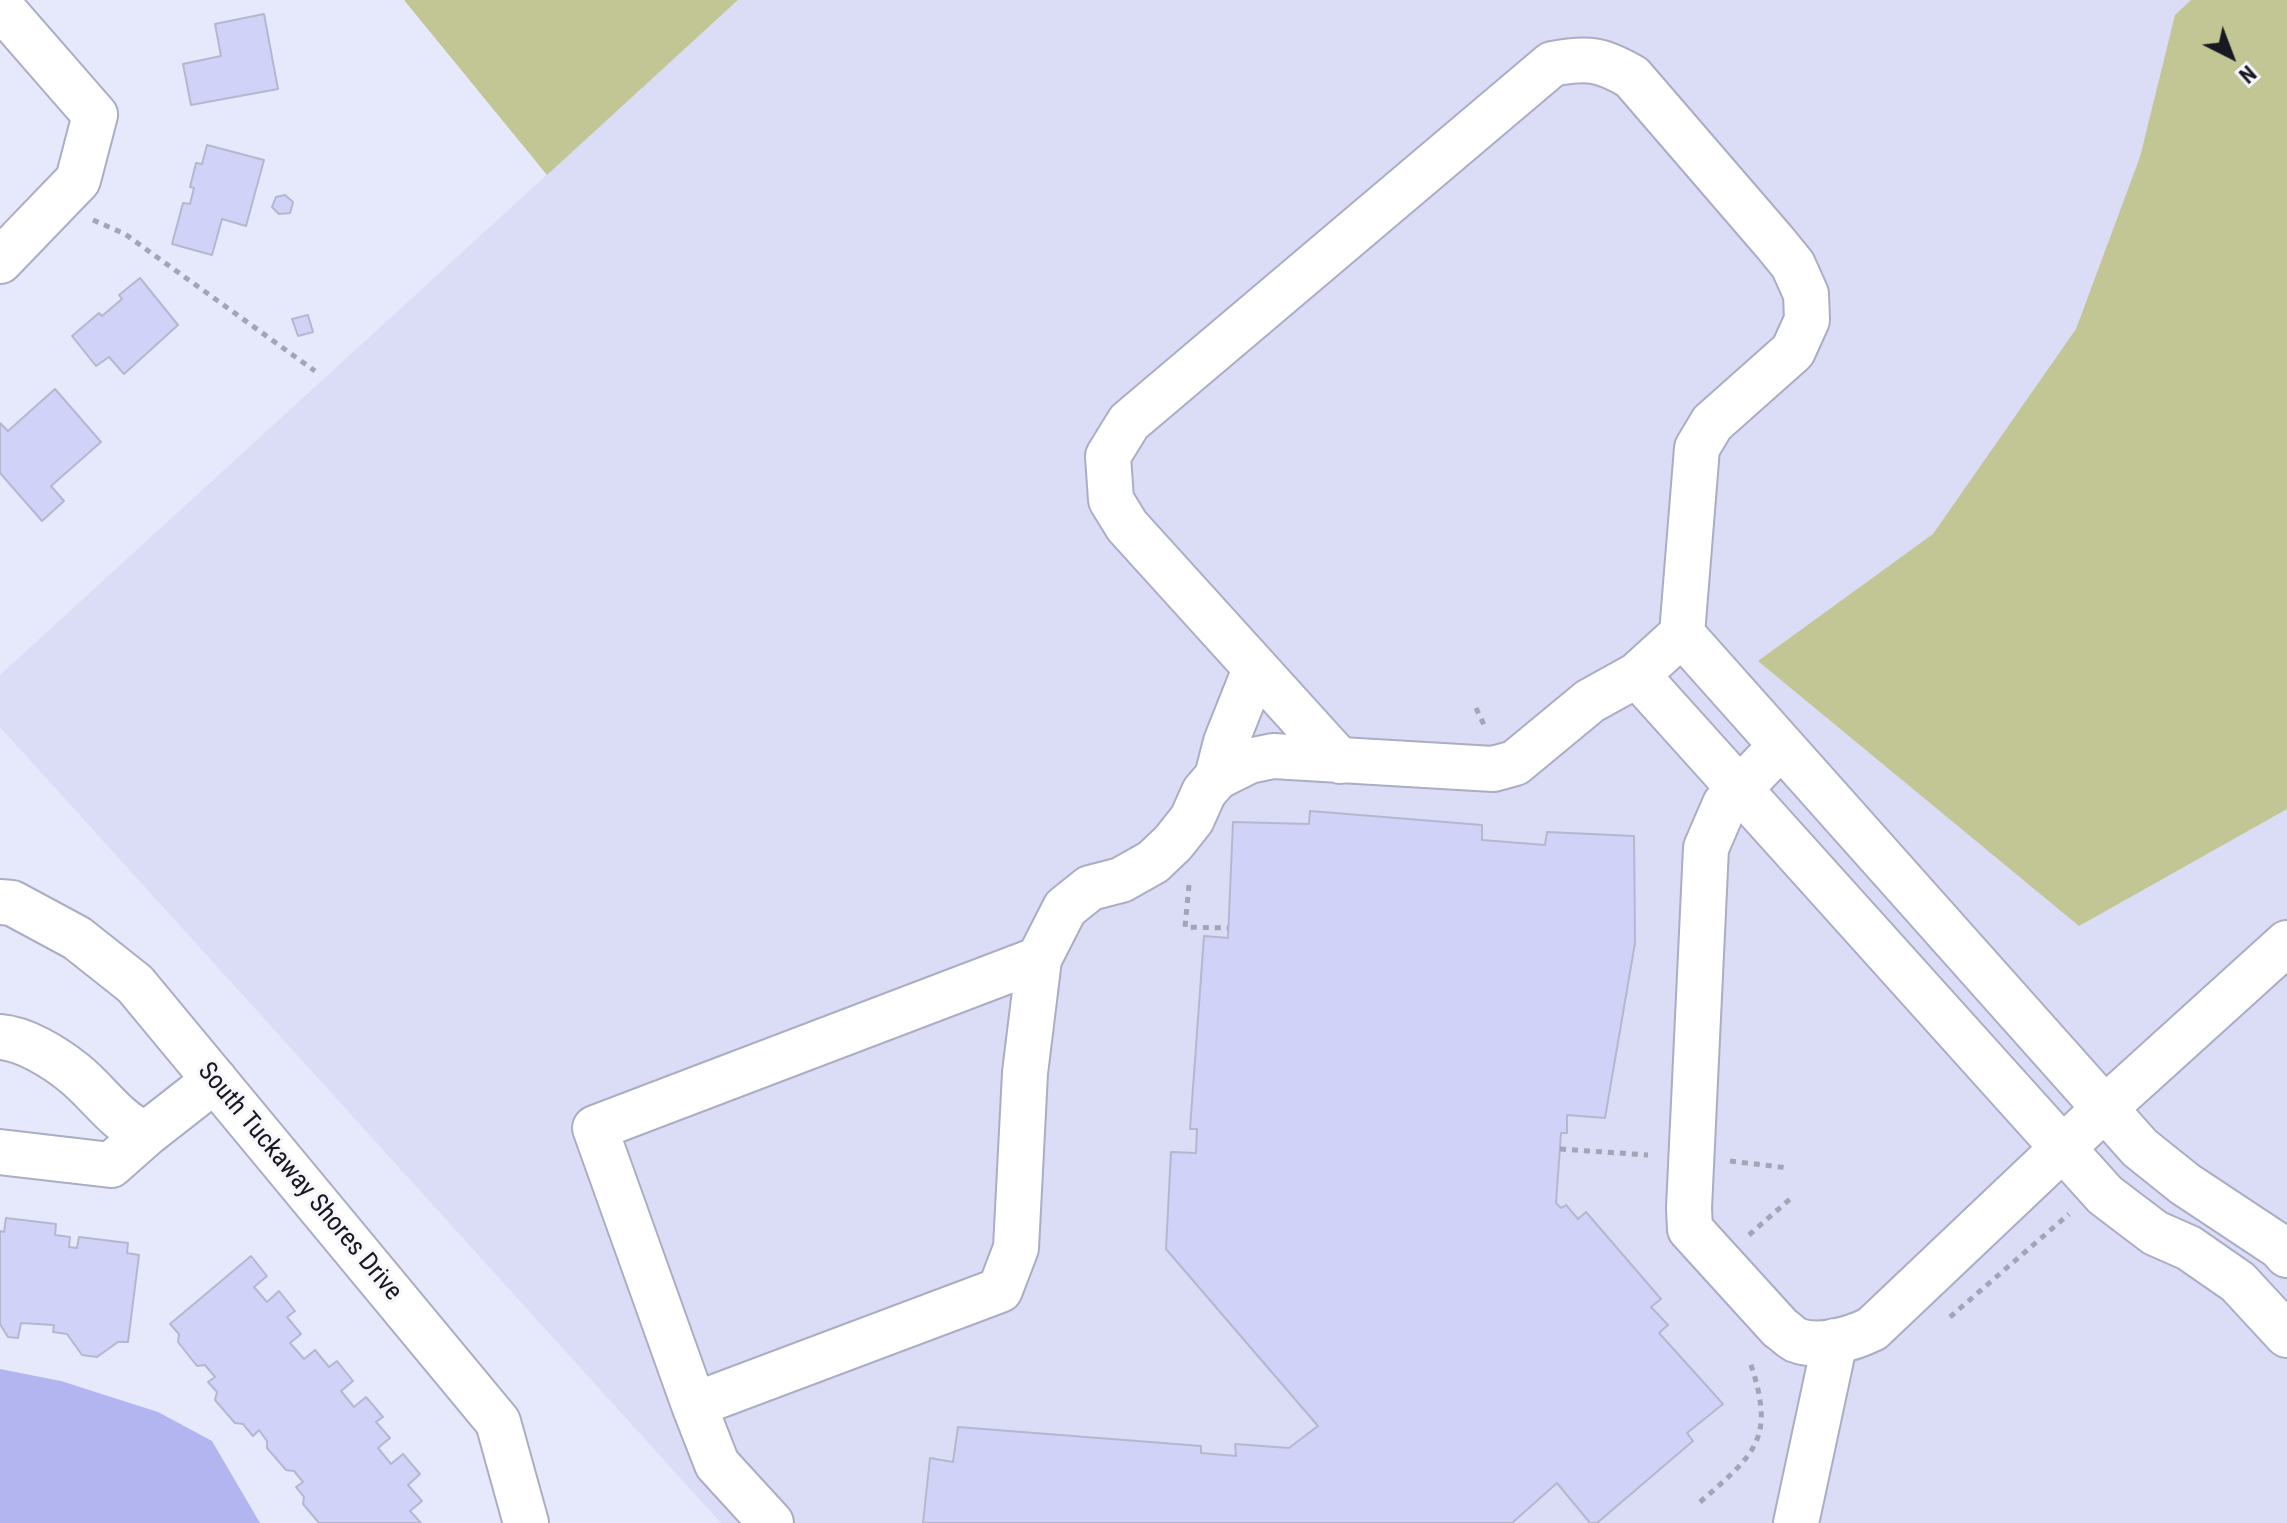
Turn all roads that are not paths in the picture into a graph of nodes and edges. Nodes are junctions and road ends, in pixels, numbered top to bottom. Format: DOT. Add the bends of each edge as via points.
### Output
graph roads {
  1 [pos="0,6"];
  2 [pos="0,261"];
  3 [pos="1682,634"];
  4 [pos="1255,669"];
  5 [pos="1637,675"];
  6 [pos="1780,747"];
  7 [pos="1340,761"];
  8 [pos="1217,777"];
  9 [pos="1740,789"];
  10 [pos="0,902"];
  11 [pos="2287,943"];
  12 [pos="1039,959"];
  13 [pos="0,1037"];
  14 [pos="215,1080"];
  15 [pos="2105,1108"];
  16 [pos="146,1134"];
  17 [pos="2063,1148"];
  18 [pos="0,1152"];
  19 [pos="2287,1255"];
  20 [pos="2287,1335"];
  21 [pos="1835,1341"];
  22 [pos="694,1405"];
  23 [pos="526,1523"];
  24 [pos="771,1523"];
  25 [pos="1796,1523"];
  1 -- 2 [label="street" via="95,115 78,180"];
  3 -- 4 [label="street" via="1697,448 1712,423 1793,351 1807,320 1806,294 1793,265 1632,77 1606,62 1580,58 1552,64 1129,422 1108,456 1111,500 1127,526"];
  3 -- 5 [label="street"];
  3 -- 6 [label="street"];
  4 -- 7 [label="street"];
  4 -- 8 [label="street"];
  5 -- 7 [label="street" via="1590,701 1510,764 1493,769"];
  5 -- 9 [label="street"];
  6 -- 9 [label="street"];
  6 -- 15 [label="street"];
  7 -- 8 [label="street" via="1273,756"];
  8 -- 12 [label="street" via="1192,819 1153,862 1121,880 1090,888 1065,908"];
  9 -- 17 [label="street"];
  9 -- 21 [label="street" via="1725,804 1706,848 1690,1229 1780,1328 1796,1340"];
  10 -- 14 [label="street, South Tuckaway Shores Drive" via="12,903 77,938 135,984"];
  11 -- 15 [label="street"];
  12 -- 22 [label="street" via="1025,1073 1016,1248 1000,1290"];
  12 -- 22 [label="street" via="595,1128"];
  13 -- 16 [label="street" via="12,1038 74,1072 131,1128"];
  14 -- 16 [label="street"];
  14 -- 23 [label="street, South Tuckaway Shores Drive" via="498,1422"];
  15 -- 17 [label="street"];
  15 -- 19 [label="street" via="2140,1148"];
  16 -- 18 [label="street" via="111,1165"];
  17 -- 20 [label="street" via="2105,1195 2155,1233 2189,1248 2238,1282"];
  17 -- 21 [label="street" via="1872,1329"];
  21 -- 25 [label="street"];
  22 -- 24 [label="street" via="717,1464"];
}
